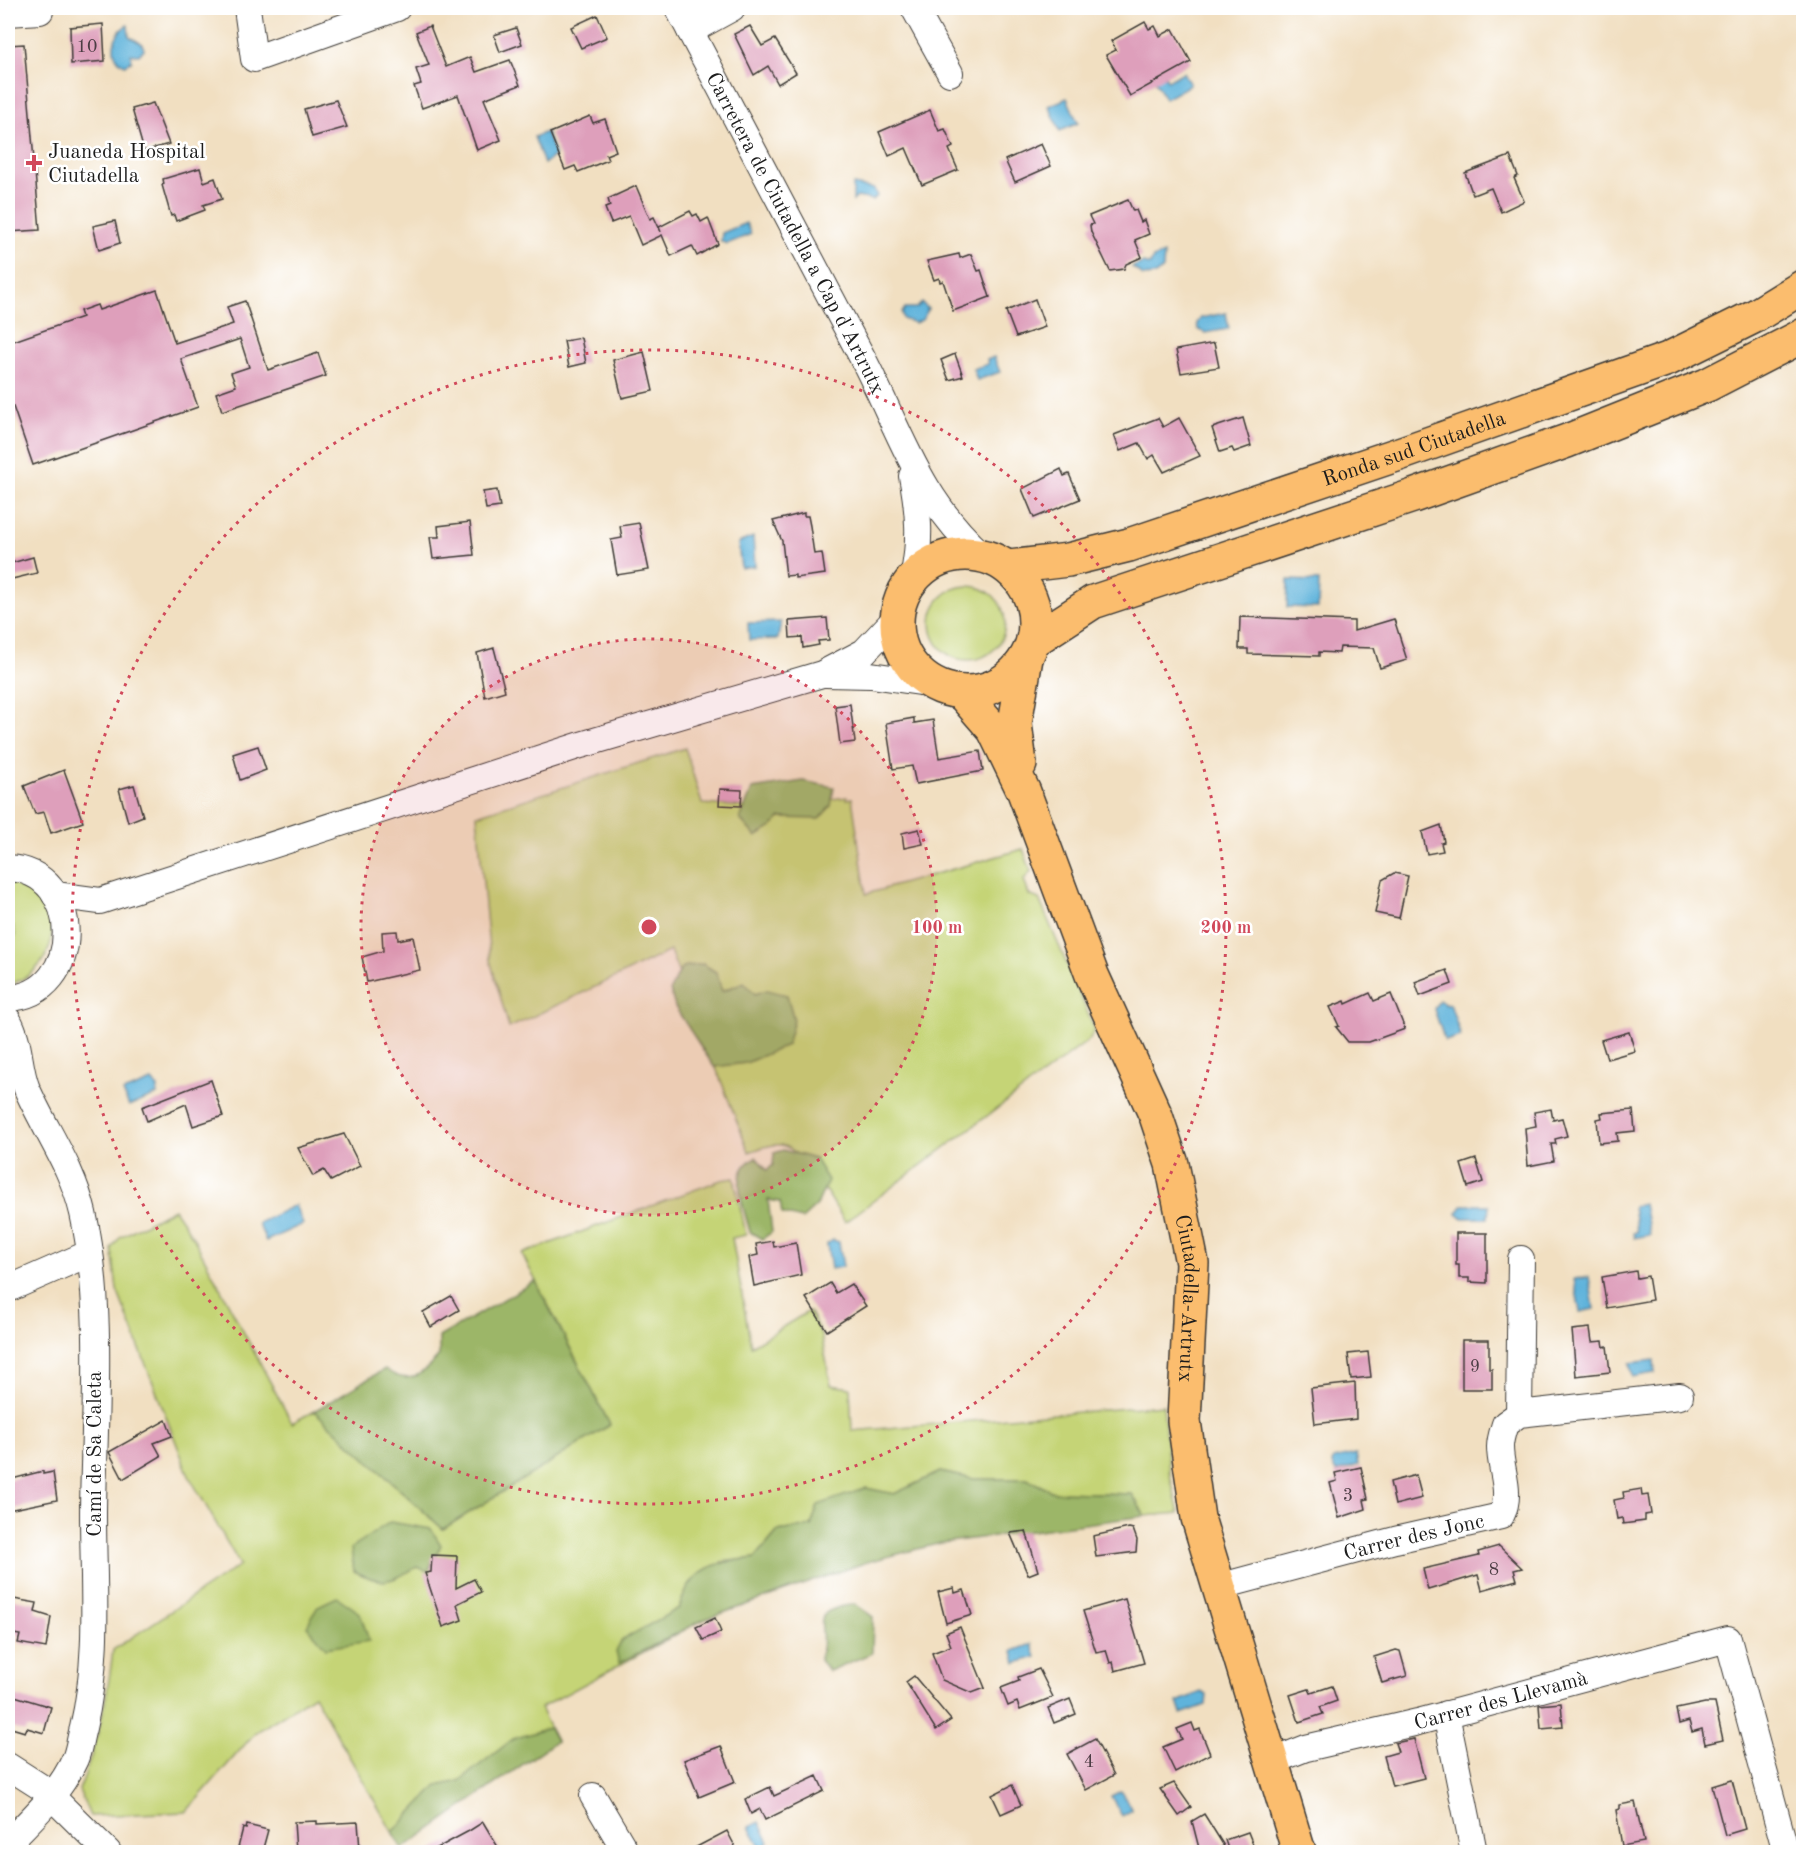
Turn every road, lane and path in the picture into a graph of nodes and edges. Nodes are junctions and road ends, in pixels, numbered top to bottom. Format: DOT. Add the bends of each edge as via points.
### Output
graph roads {
  1 [pos="247,8"];
  2 [pos="397,8"];
  3 [pos="678,8"];
  4 [pos="732,8"];
  5 [pos="914,8"];
  6 [pos="40,11"];
  7 [pos="8,13"];
  8 [pos="690,31"];
  9 [pos="950,73"];
  10 [pos="1803,286"];
  11 [pos="1803,335"];
  12 [pos="909,459"];
  13 [pos="995,561"];
  14 [pos="913,578"];
  15 [pos="896,618"];
  16 [pos="1030,650"];
  17 [pos="822,674"];
  18 [pos="948,688"];
  19 [pos="1024,792"];
  20 [pos="13,866"];
  21 [pos="55,896"];
  22 [pos="100,901"];
  23 [pos="67,936"];
  24 [pos="33,991"];
  25 [pos="8,998"];
  26 [pos="8,1020"];
  27 [pos="20,1052"];
  28 [pos="90,1253"];
  29 [pos="1521,1259"];
  30 [pos="8,1289"];
  31 [pos="1680,1396"];
  32 [pos="1519,1414"];
  33 [pos="1218,1587"];
  34 [pos="1446,1714"];
  35 [pos="1273,1761"];
  36 [pos="8,1766"];
  37 [pos="593,1796"];
  38 [pos="53,1798"];
  39 [pos="8,1843"];
  40 [pos="108,1852"];
  41 [pos="626,1852"];
  42 [pos="1299,1852"];
  43 [pos="1474,1852"];
  44 [pos="1786,1852"];
  1 -- 2 [label="street" via="254,59"];
  3 -- 8 [label="street, Carretera de Ciutadella a Cap d'Artrutx"];
  4 -- 8 [label="street"];
  5 -- 9 [label="street"];
  6 -- 7 [label="street"];
  8 -- 12 [label="street, Carretera de Ciutadella a Cap d'Artrutx" via="868,369"];
  10 -- 13 [label="main road, Ronda sud Ciutadella" via="1755,316 1668,359 1449,437 1128,545 1068,560"];
  11 -- 16 [label="main road, Ronda sud Ciutadella" via="1707,385 1567,441 1093,602"];
  12 -- 13 [label="street, Carretera de Ciutadella a Cap d'Artrutx" via="943,516"];
  12 -- 14 [label="street, Carretera de Ciutadella a Cap d'Artrutx" via="920,522"];
  13 -- 14 [label="main road" via="970,553 949,555 929,564"];
  13 -- 16 [label="main road" via="1023,582 1032,601 1036,621"];
  14 -- 15 [label="main road" via="901,596"];
  15 -- 17 [label="street" via="864,651"];
  15 -- 18 [label="main road" via="905,657 917,673"];
  16 -- 18 [label="main road" via="1014,673 999,684 981,691"];
  16 -- 19 [label="main road, Ciutadella-Artrutx" via="1015,723"];
  17 -- 18 [label="street" via="871,675"];
  17 -- 22 [label="street" via="581,745"];
  18 -- 19 [label="main road, Ciutadella-Artrutx" via="994,730"];
  19 -- 33 [label="main road, Ciutadella-Artrutx" via="1092,975 1156,1116 1174,1174 1192,1263 1184,1421 1189,1468 1198,1518"];
  20 -- 21 [label="street" via="44,884"];
  21 -- 22 [label="street"];
  21 -- 23 [label="street" via="64,913"];
  22 -- 23 [label="street"];
  23 -- 24 [label="street" via="63,958 51,977"];
  24 -- 25 [label="street"];
  24 -- 27 [label="street, Camí de Sa Caleta"];
  26 -- 27 [label="street, Camí de Sa Caleta"];
  27 -- 28 [label="street, Camí de Sa Caleta" via="26,1087 58,1146 83,1212"];
  28 -- 30 [label="street"];
  28 -- 38 [label="street, Camí de Sa Caleta" via="95,1342 92,1692 76,1758"];
  29 -- 32 [label="street"];
  31 -- 32 [label="street"];
  32 -- 33 [label="street, Carrer des Jonc" via="1505,1424 1500,1446 1506,1476 1506,1505 1501,1516 1395,1539"];
  33 -- 35 [label="main road, Ciutadella-Artrutx"];
  34 -- 35 [label="street, Carrer des Llevamà" via="1306,1748"];
  34 -- 43 [label="street"];
  34 -- 44 [label="street, Carrer des Llevamà" via="1728,1639"];
  35 -- 42 [label="main road, Ciutadella-Artrutx"];
  36 -- 38 [label="street"];
  37 -- 41 [label="street"];
  38 -- 39 [label="street, Camí de Sa Caleta"];
  38 -- 40 [label="street"];
}
